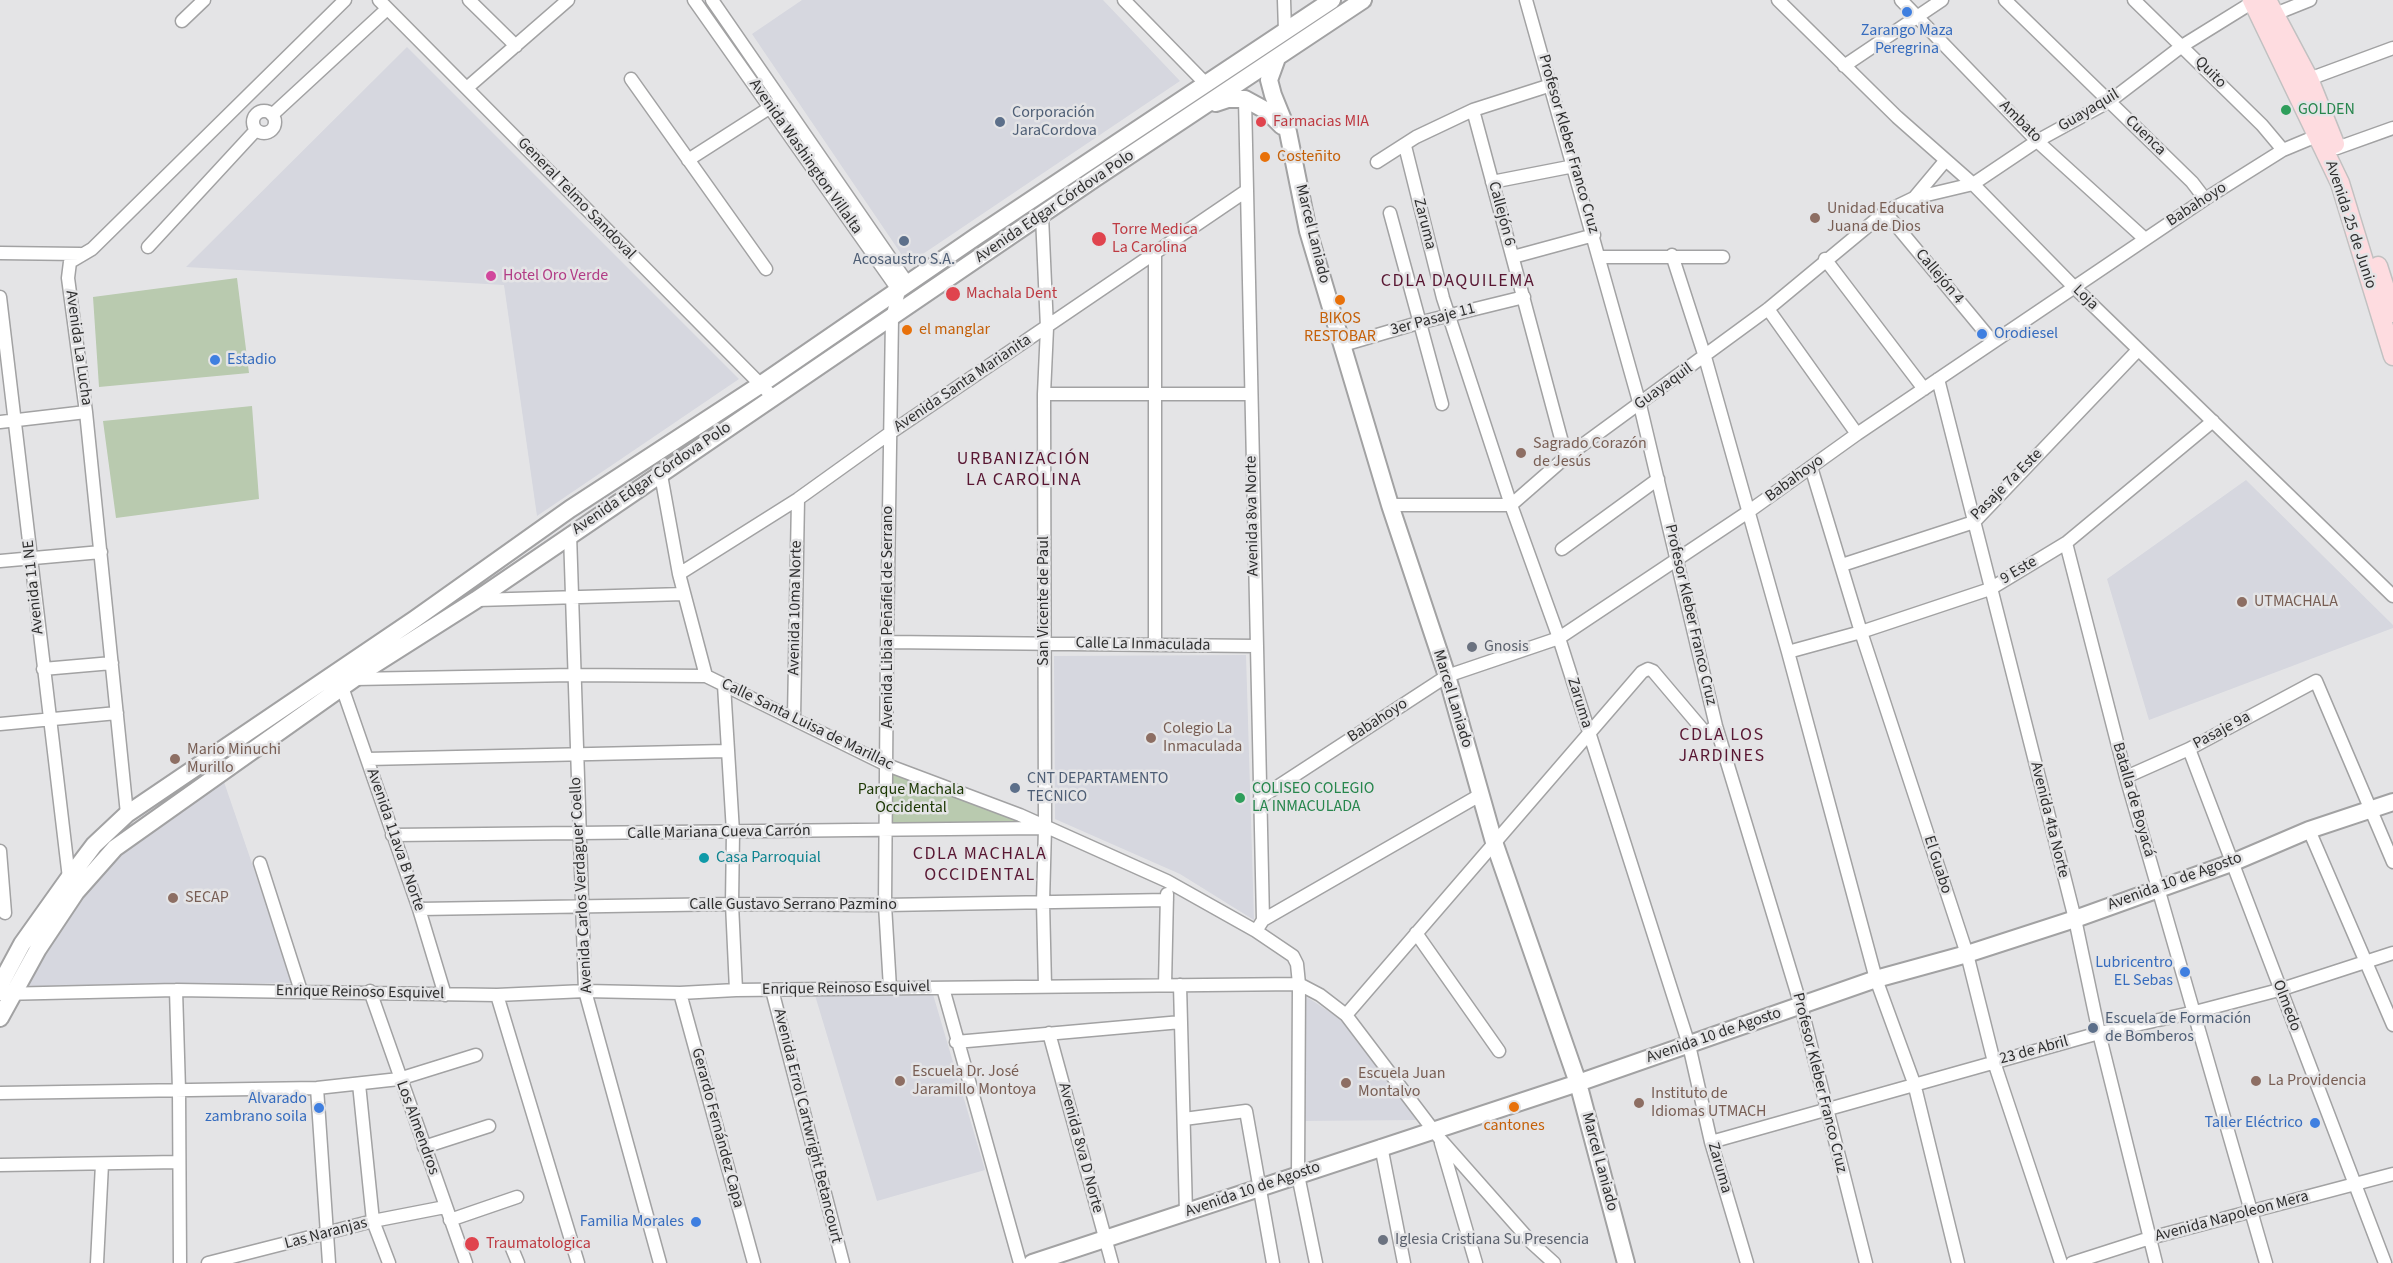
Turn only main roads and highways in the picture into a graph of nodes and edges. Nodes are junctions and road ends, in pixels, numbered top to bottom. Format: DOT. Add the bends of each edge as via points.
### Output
graph roads {
  1 [pos="1363,0"];
  2 [pos="1325,1"];
  3 [pos="2262,4"];
  4 [pos="1278,57"];
  5 [pos="1206,106"];
  6 [pos="1288,132"];
  7 [pos="2393,313"];
  8 [pos="2393,356"];
  9 [pos="2393,802"];
  10 [pos="4,991"];
  11 [pos="0,1018"];
  12 [pos="1578,1083"];
  13 [pos="1032,1263"];
  14 [pos="1626,1263"];
  1 -- 4 [label="main road, Avenida Edgar Córdova Polo"];
  2 -- 10 [label="main road, Avenida Edgar Córdova Polo" via="1208,85 570,509 416,619 127,814 94,845 27,938"];
  3 -- 7 [label="main road, Avenida 25 de Junio" via="2309,79 2355,194"];
  3 -- 8 [label="main road, Avenida 25 de Junio" via="2340,183"];
  4 -- 5 [label="main road, Avenida Edgar Córdova Polo"];
  4 -- 6 [label="main road, Marcel Laniado" via="1269,80"];
  5 -- 6 [label="main road" via="1228,99 1245,99 1267,111"];
  5 -- 10 [label="main road, Avenida Edgar Córdova Polo" via="698,447 661,476 347,683 116,848 76,892"];
  6 -- 12 [label="main road, Marcel Laniado" via="1308,231 1390,505 1447,676 1494,842"];
  9 -- 12 [label="main road, Avenida 10 de Agosto" via="2075,918 1876,979"];
  10 -- 11 [label="main road, Avenida Edgar Córdova Polo"];
  12 -- 13 [label="main road, Avenida 10 de Agosto" via="1437,1133 1381,1146"];
  12 -- 14 [label="main road, Marcel Laniado"];
}
